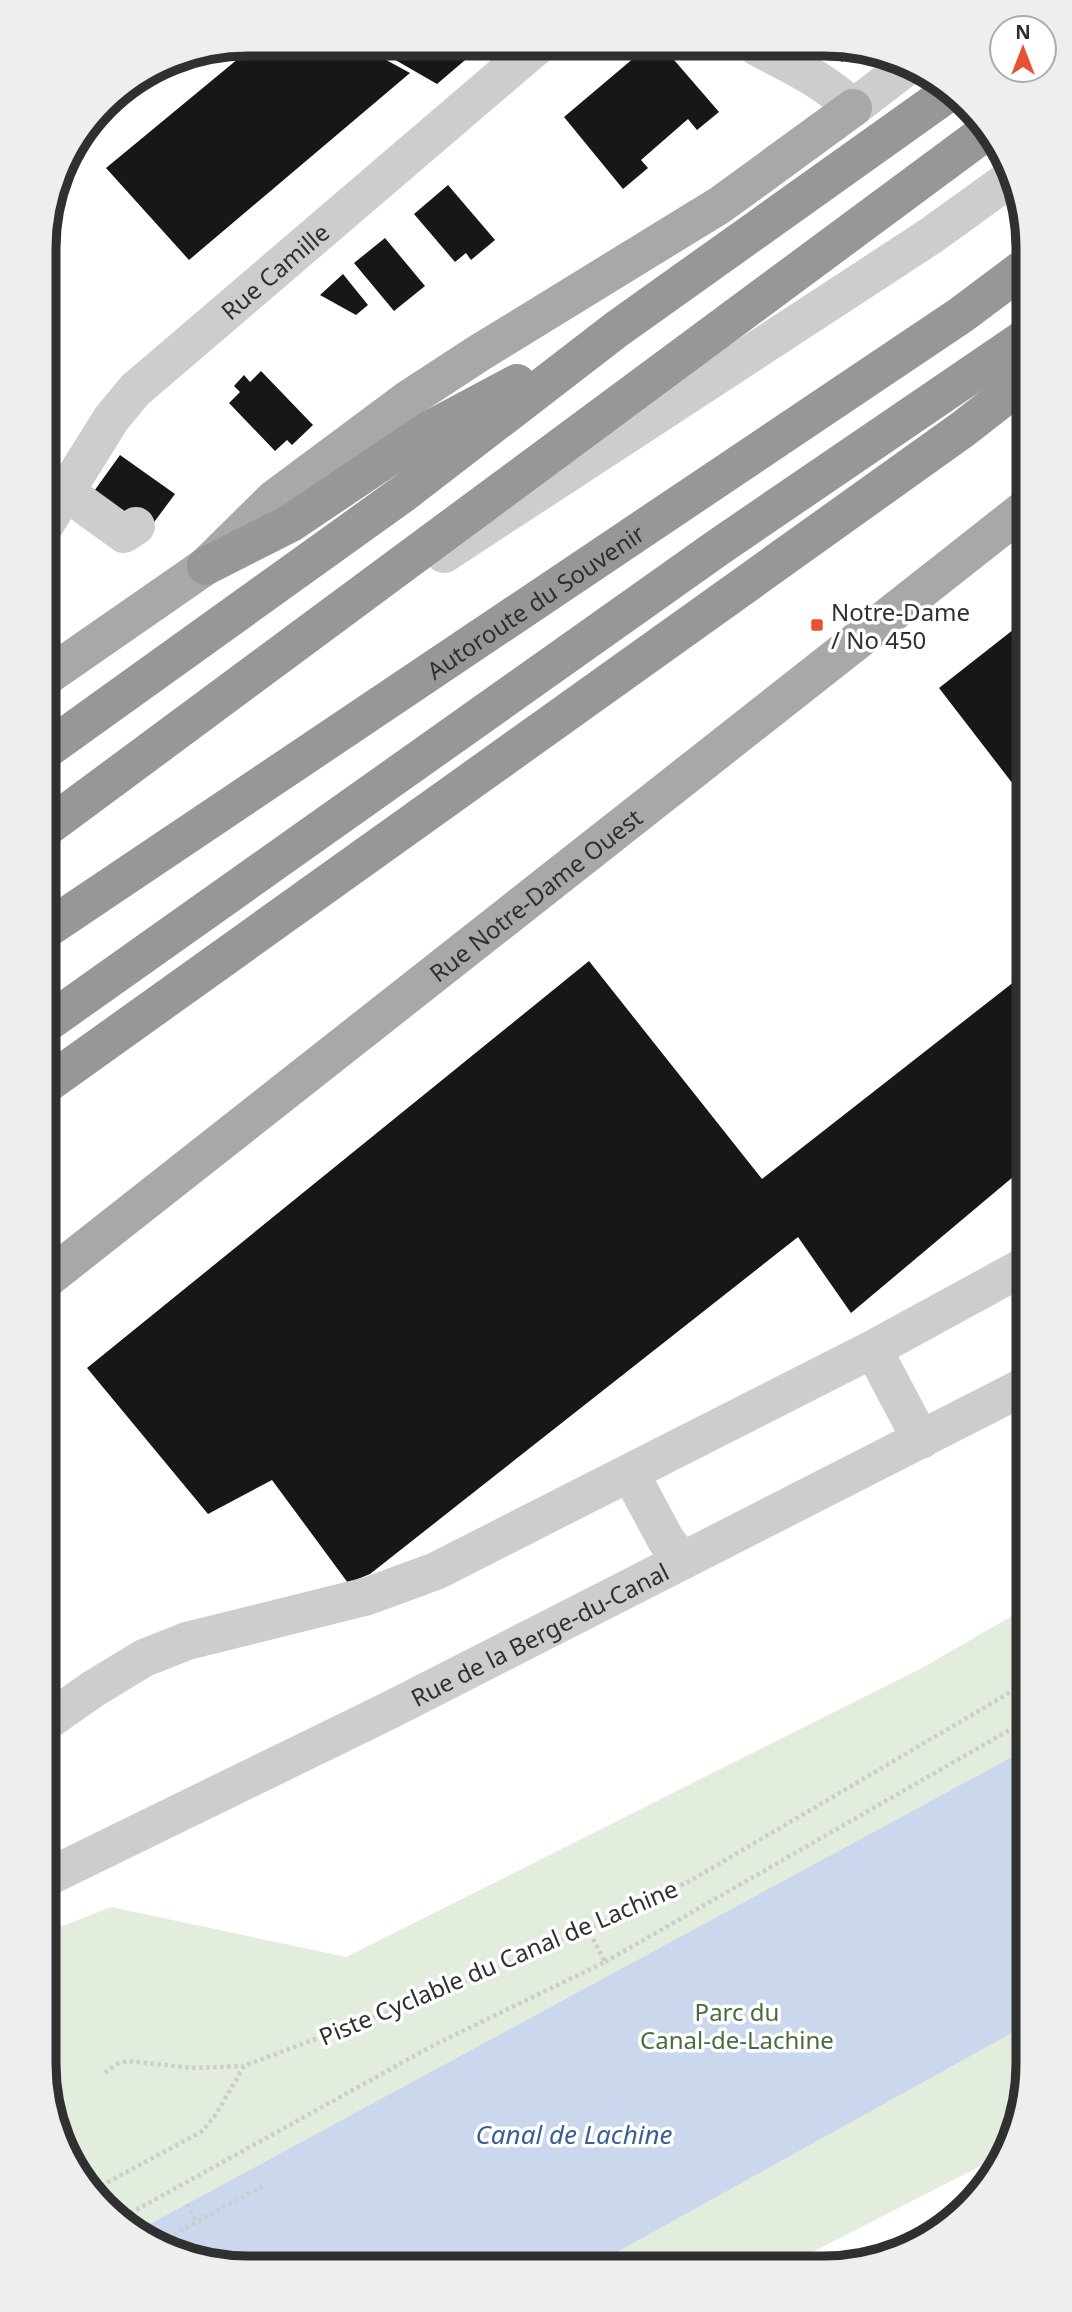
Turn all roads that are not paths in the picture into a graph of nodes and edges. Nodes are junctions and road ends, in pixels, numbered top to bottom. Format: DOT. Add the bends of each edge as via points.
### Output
graph roads {
  1 [pos="525,56"];
  2 [pos="774,56"];
  3 [pos="900,72"];
  4 [pos="942,97"];
  5 [pos="853,108"];
  6 [pos="980,137"];
  7 [pos="1004,183"];
  8 [pos="1016,272"];
  9 [pos="617,329"];
  10 [pos="1016,344"];
  11 [pos="1016,388"];
  12 [pos="66,492"];
  13 [pos="56,508"];
  14 [pos="1016,516"];
  15 [pos="136,526"];
  16 [pos="206,566"];
  17 [pos="56,670"];
  18 [pos="246,682"];
  19 [pos="56,743"];
  20 [pos="56,821"];
  21 [pos="56,923"];
  22 [pos="56,1017"];
  23 [pos="56,1078"];
  24 [pos="1016,1271"];
  25 [pos="56,1272"];
  26 [pos="873,1349"];
  27 [pos="1016,1391"];
  28 [pos="920,1440"];
  29 [pos="630,1473"];
  30 [pos="682,1561"];
  31 [pos="56,1715"];
  32 [pos="56,1872"];
  1 -- 12 [label="street, Rue Camille" via="135,390 111,419"];
  2 -- 5 [label="street" via="823,83"];
  3 -- 5 [label="street"];
  4 -- 9 [label="highway"];
  5 -- 16 [label="main road" via="720,205 407,400 274,499"];
  6 -- 18 [label="highway"];
  7 -- 18 [label="street" via="918,244"];
  8 -- 21 [label="highway, Autoroute du Souvenir" via="961,315"];
  9 -- 16 [label="highway" via="429,430 291,523"];
  9 -- 19 [label="highway" via="404,493"];
  10 -- 22 [label="highway" via="709,554"];
  11 -- 23 [label="highway"];
  12 -- 13 [label="street, Rue Camille"];
  12 -- 15 [label="street" via="124,534"];
  14 -- 25 [label="main road, Rue Notre-Dame Ouest"];
  16 -- 17 [label="main road"];
  18 -- 20 [label="highway"];
  24 -- 26 [label="street"];
  26 -- 28 [label="street"];
  26 -- 29 [label="street"];
  27 -- 28 [label="street, Rue de la Berge-du-Canal"];
  28 -- 30 [label="street, Rue de la Berge-du-Canal"];
  29 -- 30 [label="street"];
  29 -- 31 [label="street" via="401,1585 187,1641 144,1658"];
  30 -- 32 [label="street, Rue de la Berge-du-Canal"];
}
